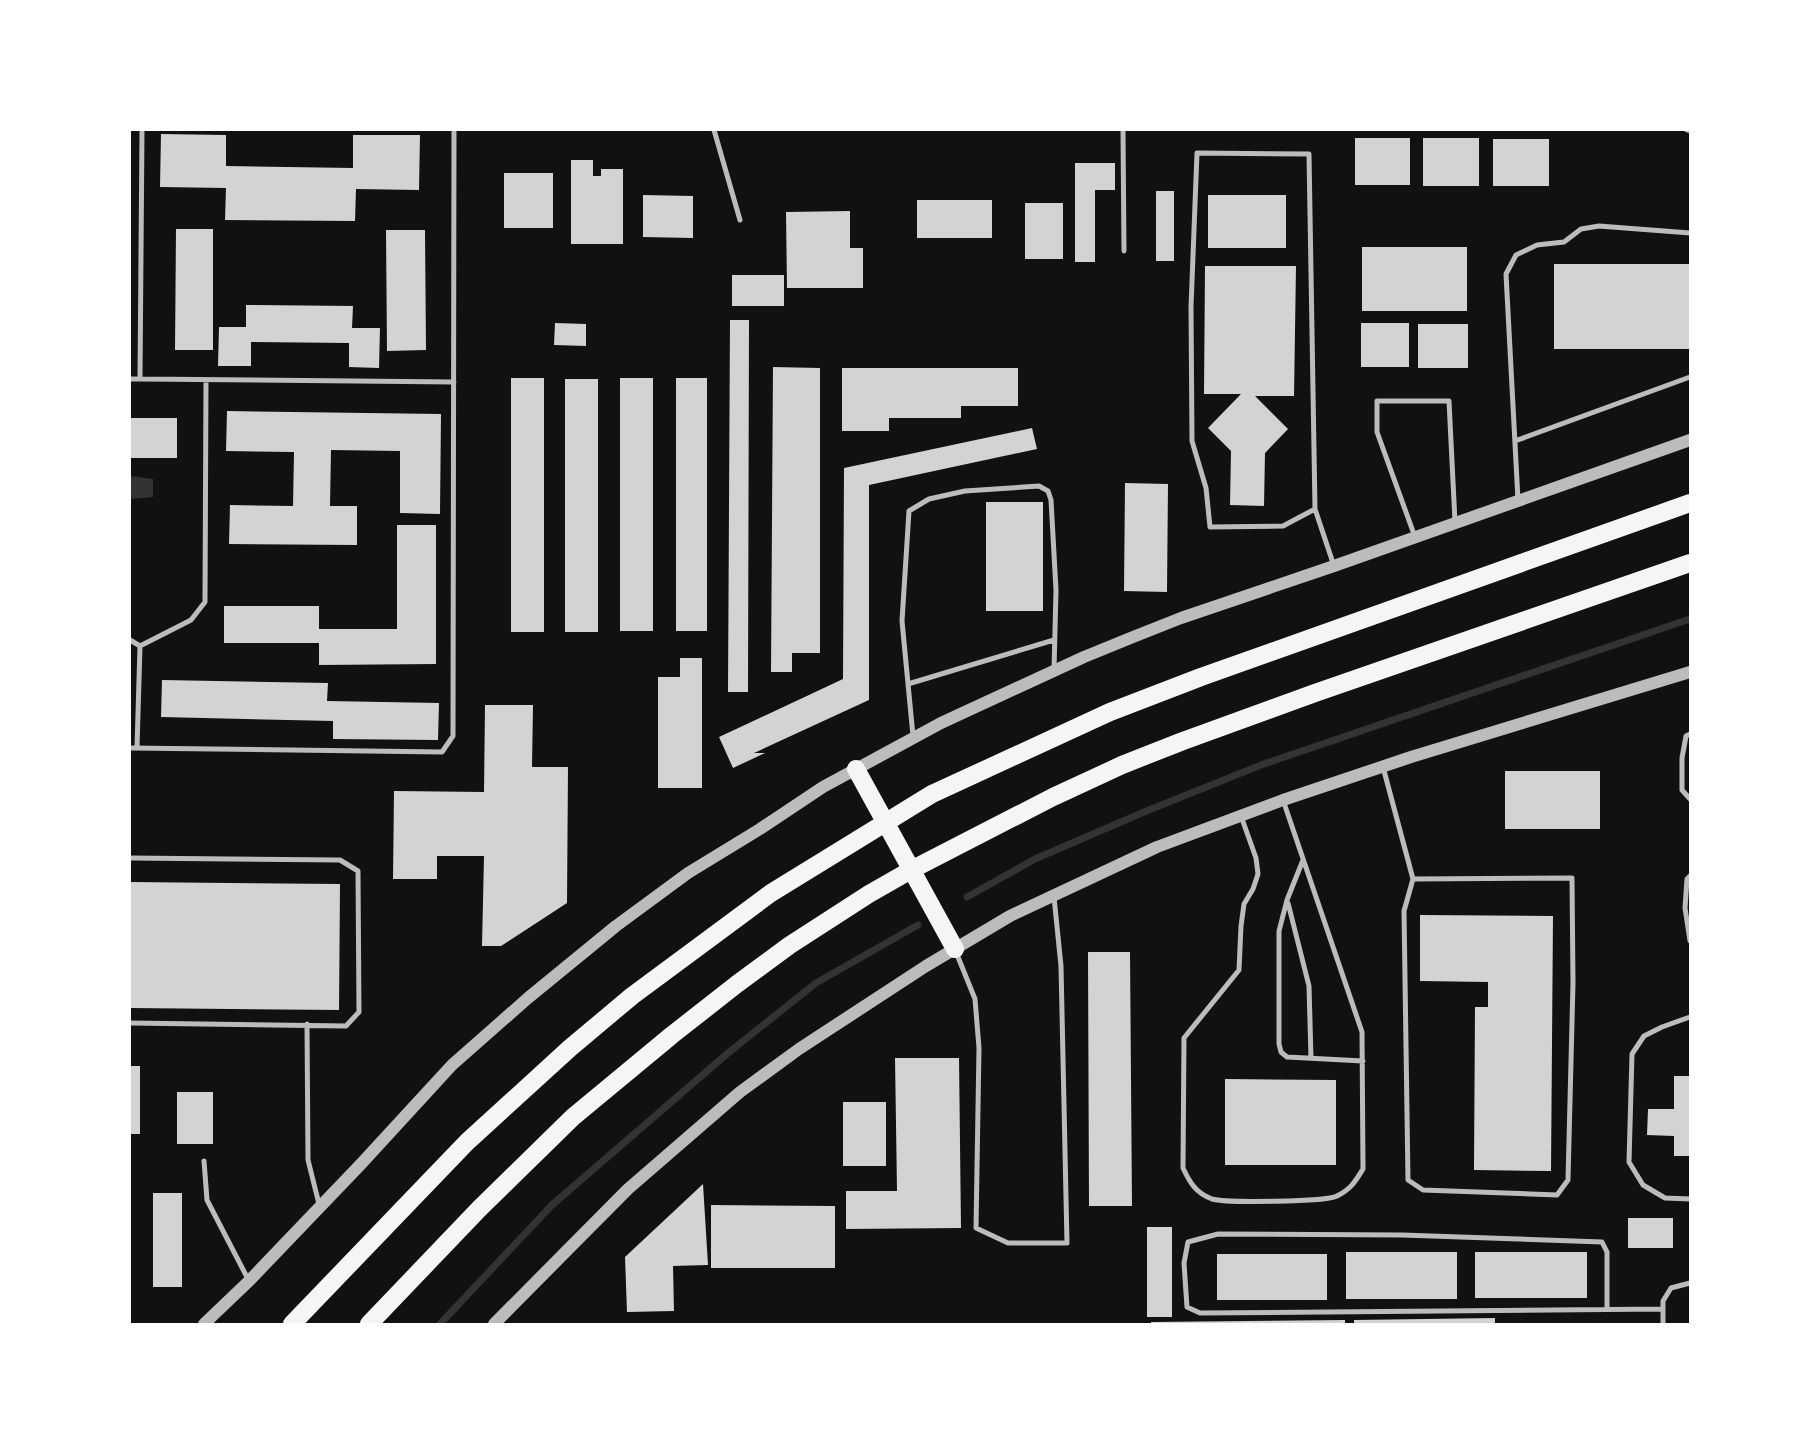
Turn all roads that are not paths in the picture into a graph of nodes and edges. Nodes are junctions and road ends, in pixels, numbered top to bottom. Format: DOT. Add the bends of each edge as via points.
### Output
graph roads {
  1 [pos="142,130"];
  2 [pos="454,130"];
  3 [pos="714,130"];
  4 [pos="1123,130"];
  5 [pos="740,219"];
  6 [pos="1690,233"];
  7 [pos="1124,251"];
  8 [pos="1690,377"];
  9 [pos="130,379"];
  10 [pos="141,379"];
  11 [pos="206,380"];
  12 [pos="454,382"];
  13 [pos="1690,440"];
  14 [pos="1515,441"];
  15 [pos="1518,500"];
  16 [pos="1690,503"];
  17 [pos="1315,509"];
  18 [pos="1455,522"];
  19 [pos="1415,537"];
  20 [pos="1690,564"];
  21 [pos="1335,566"];
  22 [pos="130,640"];
  23 [pos="1055,640"];
  24 [pos="140,646"];
  25 [pos="1055,670"];
  26 [pos="1690,672"];
  27 [pos="908,684"];
  28 [pos="1690,734"];
  29 [pos="913,738"];
  30 [pos="130,748"];
  31 [pos="137,748"];
  32 [pos="1384,767"];
  33 [pos="856,769"];
  34 [pos="1690,799"];
  35 [pos="1283,800"];
  36 [pos="1241,816"];
  37 [pos="885,822"];
  38 [pos="130,858"];
  39 [pos="1303,860"];
  40 [pos="911,870"];
  41 [pos="1690,876"];
  42 [pos="1413,879"];
  43 [pos="1054,895"];
  44 [pos="1287,900"];
  45 [pos="1690,941"];
  46 [pos="955,949"];
  47 [pos="1690,1017"];
  48 [pos="130,1023"];
  49 [pos="307,1024"];
  50 [pos="1311,1058"];
  51 [pos="1363,1061"];
  52 [pos="204,1161"];
  53 [pos="1690,1199"];
  54 [pos="320,1207"];
  55 [pos="249,1281"];
  56 [pos="1690,1283"];
  57 [pos="1607,1309"];
  58 [pos="1663,1309"];
  59 [pos="204,1325"];
  60 [pos="292,1325"];
  61 [pos="369,1325"];
  62 [pos="494,1325"];
  63 [pos="1663,1325"];
  1 -- 10 [label="lane"];
  2 -- 12 [label="lane"];
  3 -- 5 [label="lane"];
  4 -- 7 [label="lane"];
  6 -- 14 [label="lane" via="1599,226 1581,229 1564,242 1536,245 1516,255 1506,274"];
  8 -- 14 [label="lane"];
  9 -- 10 [label="lane"];
  10 -- 11 [label="lane"];
  11 -- 12 [label="lane"];
  11 -- 24 [label="lane" via="205,602 191,620"];
  12 -- 31 [label="lane" via="453,736 442,752"];
  13 -- 15 [label="street"];
  14 -- 15 [label="lane"];
  15 -- 18 [label="street"];
  16 -- 37 [label="main road" via="1110,712 932,794"];
  17 -- 17 [label="lane" via="1309,154 1197,153 1192,441 1206,488 1210,527 1283,526"];
  17 -- 21 [label="lane"];
  18 -- 19 [label="street"];
  18 -- 19 [label="lane" via="1449,401 1377,401 1377,432"];
  19 -- 21 [label="street"];
  20 -- 40 [label="main road" via="1183,741 1053,797"];
  21 -- 25 [label="street" via="1181,618"];
  22 -- 24 [label="lane"];
  23 -- 25 [label="lane"];
  23 -- 27 [label="lane"];
  23 -- 27 [label="lane" via="1048,491 1038,486 965,491 929,499 909,511 902,621"];
  24 -- 31 [label="lane"];
  25 -- 29 [label="street"];
  26 -- 32 [label="street"];
  27 -- 29 [label="lane"];
  28 -- 34 [label="lane" via="1682,758 1682,790"];
  29 -- 33 [label="street"];
  30 -- 31 [label="lane"];
  32 -- 35 [label="street"];
  32 -- 42 [label="lane"];
  33 -- 37 [label="main road"];
  33 -- 54 [label="street" via="688,873 606,934 452,1065"];
  35 -- 36 [label="street"];
  35 -- 39 [label="lane"];
  36 -- 43 [label="street" via="1157,847"];
  36 -- 51 [label="lane" via="1258,874 1244,904 1239,970 1184,1038 1183,1168 1192,1187 1213,1199 1242,1202 1334,1198 1351,1188 1363,1169"];
  37 -- 40 [label="main road"];
  37 -- 60 [label="main road" via="771,894 632,996 570,1048 467,1142"];
  38 -- 49 [label="lane" via="340,860 358,871 359,1012 346,1026"];
  39 -- 44 [label="lane"];
  39 -- 51 [label="lane" via="1362,1032"];
  40 -- 46 [label="main road"];
  40 -- 61 [label="main road" via="790,945 573,1117"];
  41 -- 45 [label="lane" via="1685,908"];
  42 -- 42 [label="lane" via="1404,911 1408,1180 1423,1190 1558,1195 1568,1180 1572,878"];
  43 -- 46 [label="street"];
  43 -- 46 [label="lane" via="1061,979 1067,1243 1008,1243 976,1228 979,1048 975,999"];
  44 -- 50 [label="lane" via="1309,986"];
  44 -- 50 [label="lane" via="1279,931 1280,1052 1287,1057"];
  46 -- 62 [label="street" via="740,1092 628,1189"];
  47 -- 53 [label="lane" via="1644,1036 1632,1054 1629,1162 1643,1185 1665,1198"];
  48 -- 49 [label="lane"];
  49 -- 54 [label="lane" via="308,1160"];
  50 -- 51 [label="lane"];
  52 -- 55 [label="lane" via="207,1200"];
  54 -- 55 [label="street"];
  55 -- 59 [label="street"];
  56 -- 58 [label="lane" via="1671,1288"];
  57 -- 57 [label="lane" via="1200,1313 1187,1307 1184,1263 1188,1242 1218,1234 1602,1242 1607,1252"];
  57 -- 58 [label="lane"];
  58 -- 63 [label="lane"];
}
